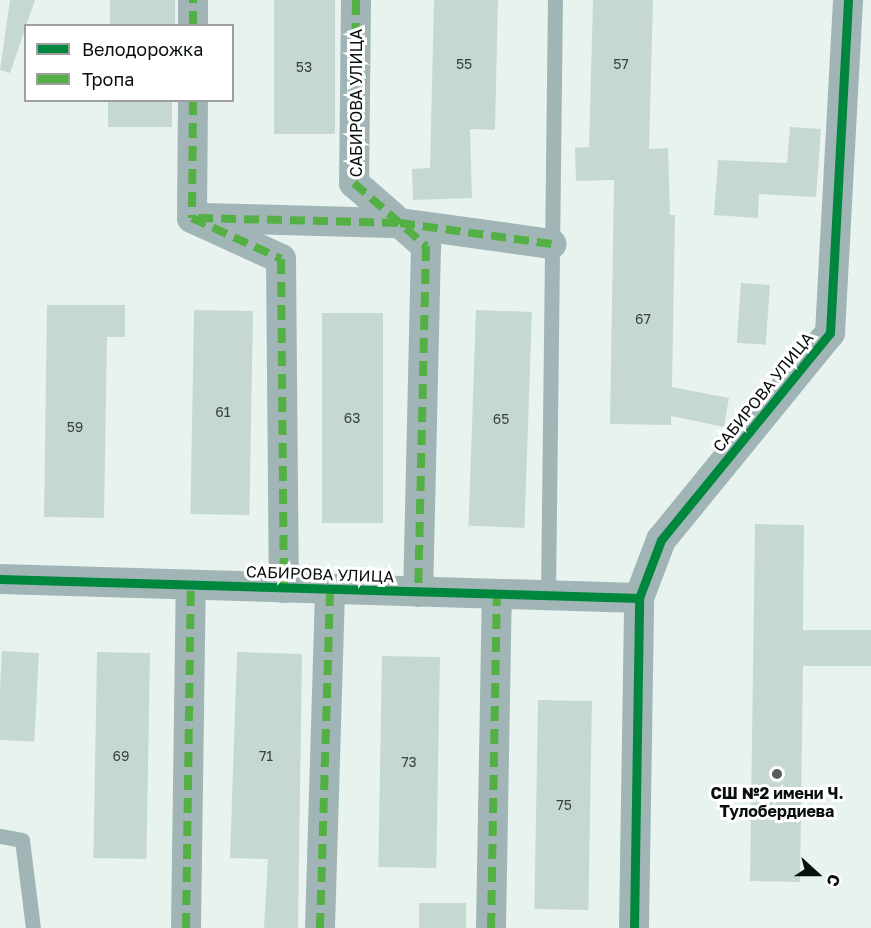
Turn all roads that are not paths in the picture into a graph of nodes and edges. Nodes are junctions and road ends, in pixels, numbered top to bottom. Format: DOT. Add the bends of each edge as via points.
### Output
graph roads {
  1 [pos="193,0"];
  2 [pos="356,0"];
  3 [pos="555,0"];
  4 [pos="848,0"];
  5 [pos="193,24"];
  6 [pos="193,102"];
  7 [pos="192,218"];
  8 [pos="400,223"];
  9 [pos="552,244"];
  10 [pos="0,579"];
  11 [pos="191,585"];
  12 [pos="284,588"];
  13 [pos="330,589"];
  14 [pos="418,592"];
  15 [pos="497,594"];
  16 [pos="548,595"];
  17 [pos="639,598"];
  18 [pos="0,836"];
  19 [pos="33,928"];
  20 [pos="186,928"];
  21 [pos="320,928"];
  22 [pos="491,928"];
  23 [pos="634,928"];
  1 -- 5 [label="street"];
  2 -- 8 [label="street, САБИРОВА УЛИЦА" via="354,183"];
  3 -- 9 [label="lane"];
  4 -- 17 [label="street, САБИРОВА УЛИЦА" via="830,333 662,540"];
  6 -- 7 [label="street"];
  7 -- 8 [label="street"];
  7 -- 12 [label="street, САБИРОВА УЛИЦА" via="281,258"];
  8 -- 9 [label="street"];
  8 -- 14 [label="street, САБИРОВА УЛИЦА" via="426,246"];
  9 -- 16 [label="lane"];
  10 -- 11 [label="street, САБИРОВА УЛИЦА"];
  11 -- 12 [label="street, САБИРОВА УЛИЦА"];
  11 -- 20 [label="street"];
  12 -- 13 [label="street, САБИРОВА УЛИЦА"];
  13 -- 14 [label="street, САБИРОВА УЛИЦА"];
  13 -- 21 [label="street, САБИРОВА УЛИЦА"];
  14 -- 15 [label="street, САБИРОВА УЛИЦА"];
  15 -- 16 [label="street, САБИРОВА УЛИЦА"];
  15 -- 22 [label="street"];
  16 -- 17 [label="street, САБИРОВА УЛИЦА"];
  17 -- 23 [label="street, САБИРОВА УЛИЦА"];
  18 -- 19 [label="lane" via="22,840"];
}
